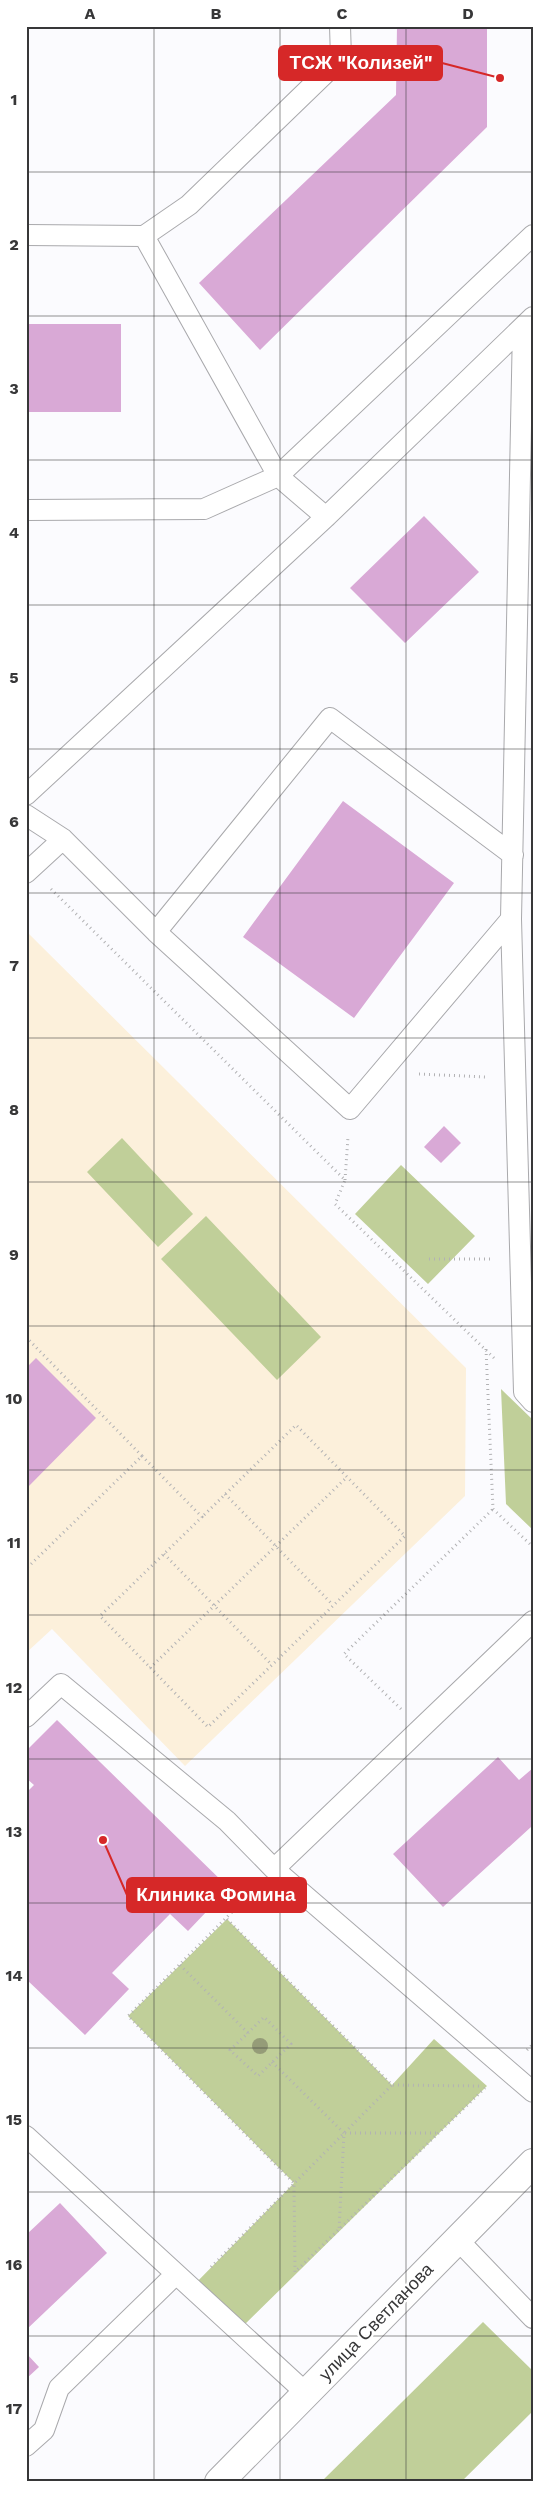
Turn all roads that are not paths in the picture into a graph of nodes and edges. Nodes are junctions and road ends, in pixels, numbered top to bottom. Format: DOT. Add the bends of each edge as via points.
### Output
graph roads {
  1 [pos="340,26"];
  2 [pos="26,235"];
  3 [pos="533,235"];
  4 [pos="144,236"];
  5 [pos="528,322"];
  6 [pos="278,476"];
  7 [pos="26,510"];
  8 [pos="326,517"];
  9 [pos="518,564"];
  10 [pos="533,580"];
  11 [pos="26,795"];
  12 [pos="26,815"];
  13 [pos="63,839"];
  14 [pos="513,855"];
  15 [pos="28,872"];
  16 [pos="512,919"];
  17 [pos="156,932"];
  18 [pos="528,1397"];
  19 [pos="533,1621"];
  20 [pos="26,1717"];
  21 [pos="274,1869"];
  22 [pos="533,2092"];
  23 [pos="30,2147"];
  24 [pos="533,2163"];
  25 [pos="457,2239"];
  26 [pos="176,2274"];
  27 [pos="533,2318"];
  28 [pos="306,2394"];
  29 [pos="26,2446"];
  30 [pos="219,2482"];
  1 -- 4 [label="lane" via="342,58 190,205"];
  2 -- 4 [label="lane"];
  3 -- 6 [label="lane"];
  4 -- 6 [label="lane"];
  5 -- 8 [label="lane"];
  5 -- 9 [label="lane"];
  6 -- 7 [label="lane" via="204,509"];
  6 -- 8 [label="lane"];
  8 -- 11 [label="lane"];
  9 -- 10 [label="lane"];
  9 -- 14 [label="lane"];
  12 -- 13 [label="lane"];
  13 -- 15 [label="lane"];
  13 -- 17 [label="lane"];
  14 -- 16 [label="lane"];
  14 -- 17 [label="lane" via="330,718"];
  16 -- 17 [label="lane" via="350,1109"];
  16 -- 18 [label="lane" via="520,1258"];
  19 -- 21 [label="lane"];
  20 -- 21 [label="lane" via="61,1684 227,1821"];
  21 -- 22 [label="lane"];
  23 -- 26 [label="lane"];
  24 -- 25 [label="street, улица Светланова"];
  25 -- 27 [label="lane"];
  25 -- 28 [label="street, улица Светланова"];
  26 -- 28 [label="lane"];
  26 -- 29 [label="lane" via="59,2388 44,2430"];
  28 -- 30 [label="street, улица Светланова"];
}
